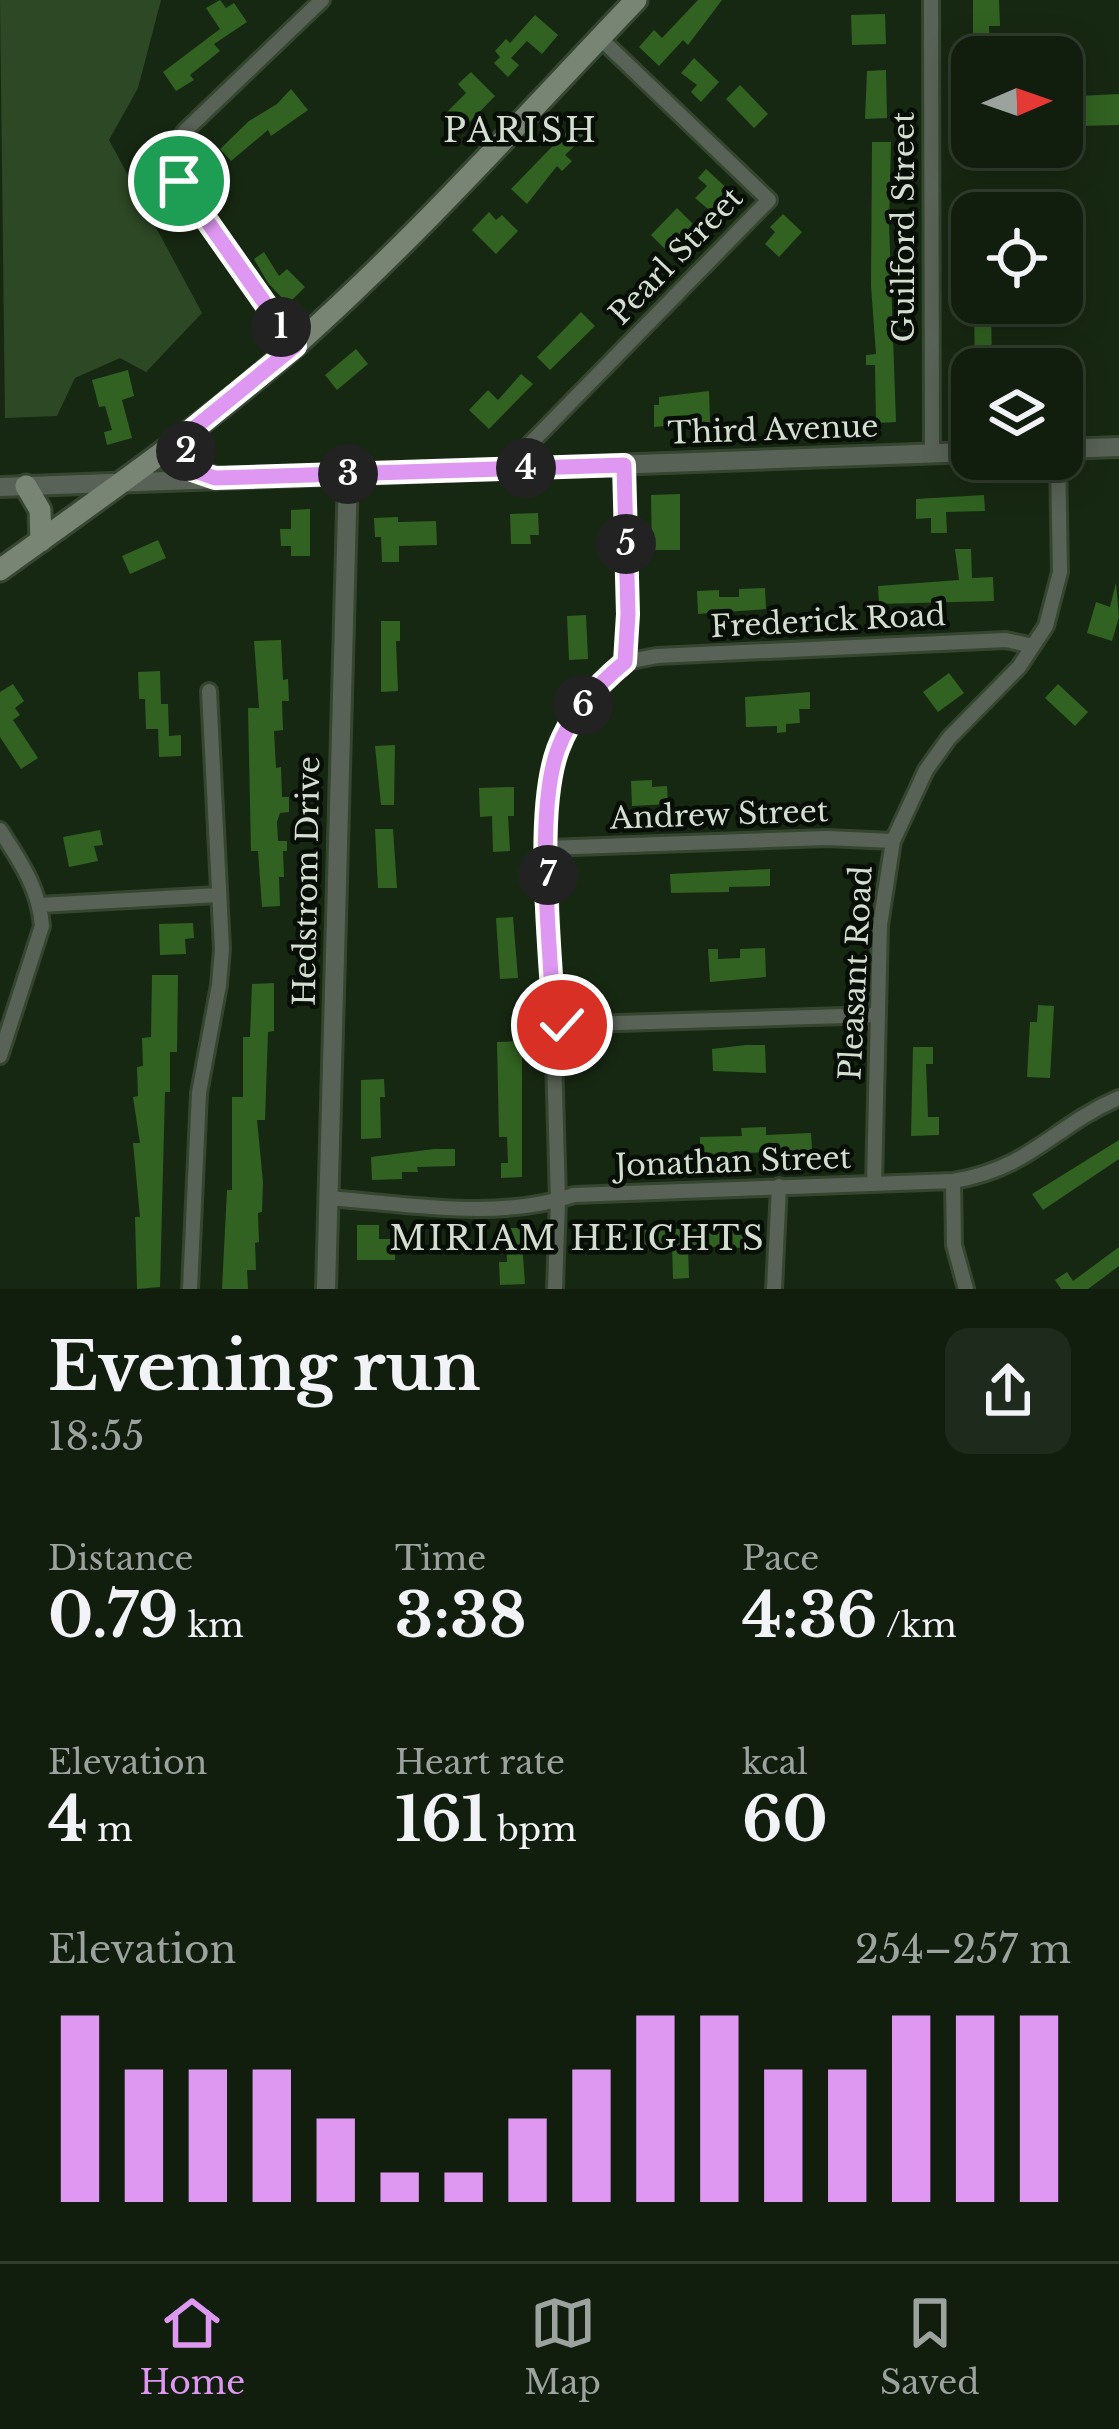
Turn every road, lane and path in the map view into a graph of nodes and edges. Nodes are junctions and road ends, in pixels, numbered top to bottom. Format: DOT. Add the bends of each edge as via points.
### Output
graph roads {
  1 [pos="322,0"];
  2 [pos="636,0"];
  3 [pos="931,0"];
  4 [pos="600,38"];
  5 [pos="295,346"];
  6 [pos="192,430"];
  7 [pos="1119,447"];
  8 [pos="1083,448"];
  9 [pos="951,453"];
  10 [pos="932,454"];
  11 [pos="624,465"];
  12 [pos="514,468"];
  13 [pos="348,474"];
  14 [pos="215,478"];
  15 [pos="1058,480"];
  16 [pos="125,482"];
  17 [pos="26,486"];
  18 [pos="0,487"];
  19 [pos="41,541"];
  20 [pos="0,570"];
  21 [pos="1033,646"];
  22 [pos="625,662"];
  23 [pos="209,691"];
  24 [pos="0,830"];
  25 [pos="893,841"];
  26 [pos="547,848"];
  27 [pos="218,895"];
  28 [pos="40,905"];
  29 [pos="878,1015"];
  30 [pos="554,1025"];
  31 [pos="0,1056"];
  32 [pos="1119,1098"];
  33 [pos="953,1181"];
  34 [pos="874,1184"];
  35 [pos="779,1186"];
  36 [pos="329,1198"];
  37 [pos="558,1200"];
  38 [pos="190,1289"];
  39 [pos="326,1289"];
  40 [pos="555,1289"];
  41 [pos="774,1289"];
  42 [pos="966,1289"];
  1 -- 5 [label="street" via="169,154 179,181"];
  2 -- 4 [label="main road"];
  3 -- 10 [label="street, Guilford Street"];
  4 -- 5 [label="main road"];
  4 -- 12 [label="street, Pearl Street" via="769,200"];
  5 -- 6 [label="main road"];
  6 -- 14 [label="main road" via="188,464"];
  6 -- 16 [label="main road"];
  7 -- 8 [label="street"];
  9 -- 10 [label="street, Third Avenue"];
  10 -- 11 [label="street, Third Avenue"];
  11 -- 12 [label="street, Third Avenue"];
  11 -- 22 [label="street"];
  12 -- 13 [label="street, Third Avenue"];
  13 -- 14 [label="street, Third Avenue"];
  13 -- 36 [label="street, Hedstrom Drive"];
  14 -- 16 [label="street, Third Avenue"];
  15 -- 21 [label="street, Pleasant Road" via="1060,572"];
  16 -- 17 [label="street, Third Avenue"];
  16 -- 19 [label="main road"];
  17 -- 18 [label="street, Third Avenue"];
  17 -- 19 [label="main road" via="40,510"];
  19 -- 20 [label="main road"];
  21 -- 22 [label="street, Frederick Road" via="1006,640"];
  21 -- 25 [label="street, Pleasant Road" via="926,770"];
  22 -- 26 [label="street" via="586,700 558,748"];
  23 -- 27 [label="street"];
  24 -- 28 [label="street"];
  25 -- 26 [label="street, Andrew Street"];
  25 -- 29 [label="street, Pleasant Road"];
  26 -- 30 [label="street"];
  27 -- 28 [label="street"];
  27 -- 38 [label="street" via="222,949 199,1093"];
  28 -- 31 [label="street" via="38,947"];
  29 -- 30 [label="street"];
  29 -- 34 [label="street, Pleasant Road"];
  30 -- 37 [label="street"];
  32 -- 33 [label="street, Jonathan Street" via="1010,1166"];
  33 -- 34 [label="street, Jonathan Street"];
  33 -- 42 [label="street" via="954,1245"];
  34 -- 35 [label="street, Jonathan Street"];
  35 -- 37 [label="street, Jonathan Street"];
  35 -- 41 [label="street"];
  36 -- 37 [label="street, Jonathan Street" via="472,1209"];
  36 -- 39 [label="street, Hedstrom Drive"];
  37 -- 40 [label="street"];
}
